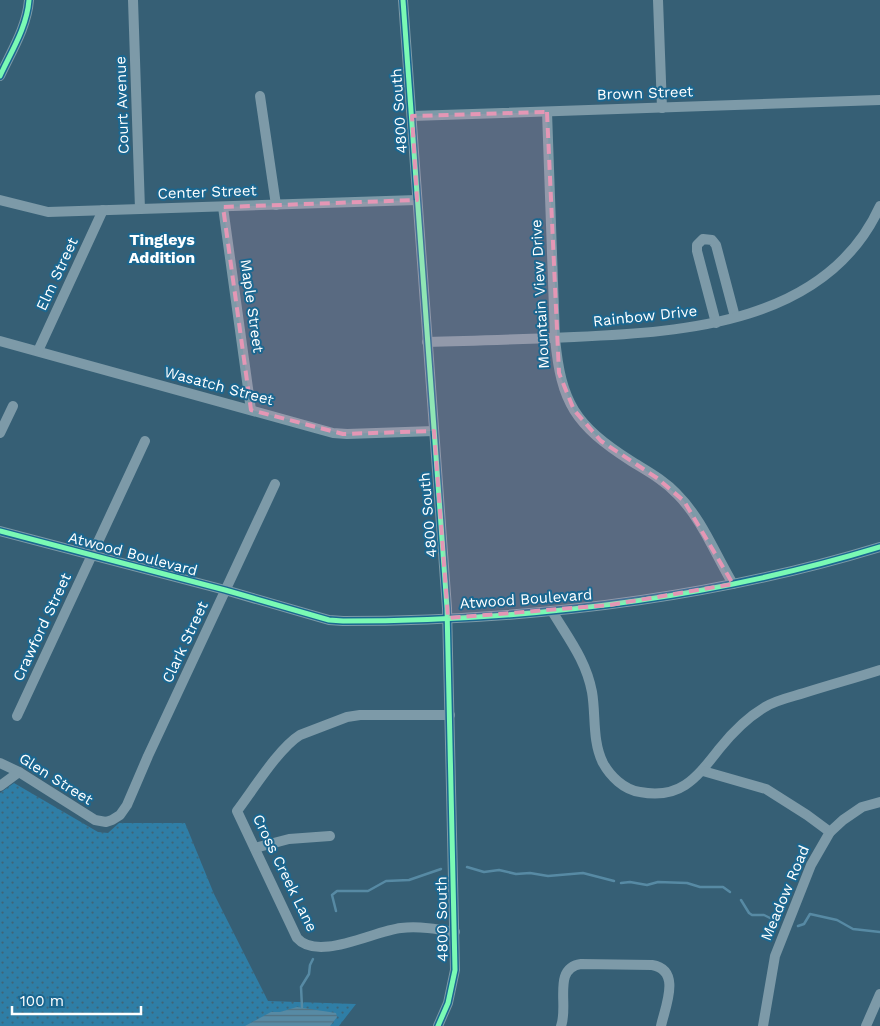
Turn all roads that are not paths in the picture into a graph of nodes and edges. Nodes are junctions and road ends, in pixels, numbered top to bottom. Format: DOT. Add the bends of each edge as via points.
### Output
graph roads {
  1 [pos="29,0"];
  2 [pos="133,0"];
  3 [pos="403,0"];
  4 [pos="658,0"];
  5 [pos="0,76"];
  6 [pos="260,96"];
  7 [pos="880,100"];
  8 [pos="662,108"];
  9 [pos="547,112"];
  10 [pos="412,116"];
  11 [pos="0,200"];
  12 [pos="417,200"];
  13 [pos="276,205"];
  14 [pos="880,206"];
  15 [pos="223,207"];
  16 [pos="140,209"];
  17 [pos="103,210"];
  18 [pos="735,317"];
  19 [pos="716,322"];
  20 [pos="555,338"];
  21 [pos="0,341"];
  22 [pos="427,342"];
  23 [pos="38,351"];
  24 [pos="13,406"];
  25 [pos="251,410"];
  26 [pos="434,432"];
  27 [pos="0,433"];
  28 [pos="145,441"];
  29 [pos="275,484"];
  30 [pos="0,531"];
  31 [pos="880,547"];
  32 [pos="91,556"];
  33 [pos="733,584"];
  34 [pos="225,590"];
  35 [pos="552,611"];
  36 [pos="448,618"];
  37 [pos="880,670"];
  38 [pos="450,715"];
  39 [pos="17,716"];
  40 [pos="0,763"];
  41 [pos="702,771"];
  42 [pos="19,772"];
  43 [pos="0,786"];
  44 [pos="880,802"];
  45 [pos="123,812"];
  46 [pos="830,832"];
  47 [pos="330,836"];
  48 [pos="255,848"];
  49 [pos="455,932"];
  50 [pos="880,994"];
  51 [pos="438,1026"];
  52 [pos="561,1026"];
  53 [pos="661,1026"];
  54 [pos="762,1026"];
  55 [pos="866,1026"];
  1 -- 5 [label="street" via="20,34"];
  2 -- 16 [label="street, Court Avenue"];
  3 -- 10 [label="street, 4800 South"];
  4 -- 8 [label="street"];
  6 -- 13 [label="street"];
  7 -- 8 [label="street, Brown Street"];
  8 -- 9 [label="street, Brown Street"];
  9 -- 10 [label="street, Brown Street"];
  9 -- 20 [label="street, Mountain View Drive"];
  10 -- 12 [label="street, 4800 South"];
  11 -- 17 [label="street, Center Street" via="45,212"];
  12 -- 13 [label="street, Center Street"];
  12 -- 22 [label="street, 4800 South"];
  13 -- 15 [label="street, Center Street"];
  14 -- 18 [label="street, Rainbow Drive" via="852,251 819,281 780,301"];
  15 -- 16 [label="street, Center Street"];
  15 -- 25 [label="street, Maple Street"];
  16 -- 17 [label="street, Center Street"];
  17 -- 23 [label="street, Elm Street"];
  18 -- 19 [label="street, Rainbow Drive"];
  18 -- 19 [label="street" via="716,245 712,240 704,239 697,245 697,251"];
  19 -- 20 [label="street, Rainbow Drive" via="652,333"];
  20 -- 22 [label="street, Rainbow Drive"];
  20 -- 33 [label="street, Mountain View Drive" via="562,386 574,410 601,441 657,478 684,501"];
  21 -- 23 [label="street, Wasatch Street"];
  22 -- 26 [label="street, 4800 South"];
  23 -- 25 [label="street, Wasatch Street"];
  24 -- 27 [label="street"];
  25 -- 26 [label="street, Wasatch Street" via="343,434"];
  26 -- 36 [label="street, 4800 South"];
  28 -- 32 [label="street, Crawford Street"];
  29 -- 34 [label="street, Clark Street"];
  30 -- 32 [label="street, Atwood Boulevard"];
  31 -- 33 [label="street, Atwood Boulevard"];
  32 -- 34 [label="street, Atwood Boulevard"];
  32 -- 39 [label="street, Crawford Street"];
  33 -- 35 [label="street, Atwood Boulevard" via="637,601"];
  34 -- 36 [label="street, Atwood Boulevard" via="328,620"];
  34 -- 45 [label="street, Clark Street"];
  35 -- 36 [label="street, Atwood Boulevard"];
  35 -- 41 [label="street" via="580,656 588,676 598,752 616,780 636,792 661,794 686,786"];
  36 -- 38 [label="street, 4800 South"];
  37 -- 41 [label="street" via="765,707 736,731"];
  38 -- 48 [label="street, Cross Creek Lane" via="360,715 347,717 294,739 237,811"];
  38 -- 49 [label="street, 4800 South"];
  40 -- 42 [label="street, Glen Street"];
  41 -- 46 [label="street" via="766,789"];
  42 -- 43 [label="street"];
  42 -- 45 [label="street, Glen Street" via="95,820 106,822"];
  44 -- 46 [label="street, Meadow Road" via="854,812"];
  46 -- 54 [label="street, Meadow Road" via="811,865 775,956"];
  47 -- 48 [label="street" via="289,839"];
  48 -- 49 [label="street, Cross Creek Lane" via="302,943 310,946 345,944 400,928 424,927"];
  49 -- 51 [label="street, 4800 South" via="454,980"];
  50 -- 55 [label="street"];
  52 -- 53 [label="street" via="564,978 568,969 581,964 652,965 665,971 670,984"];
}
